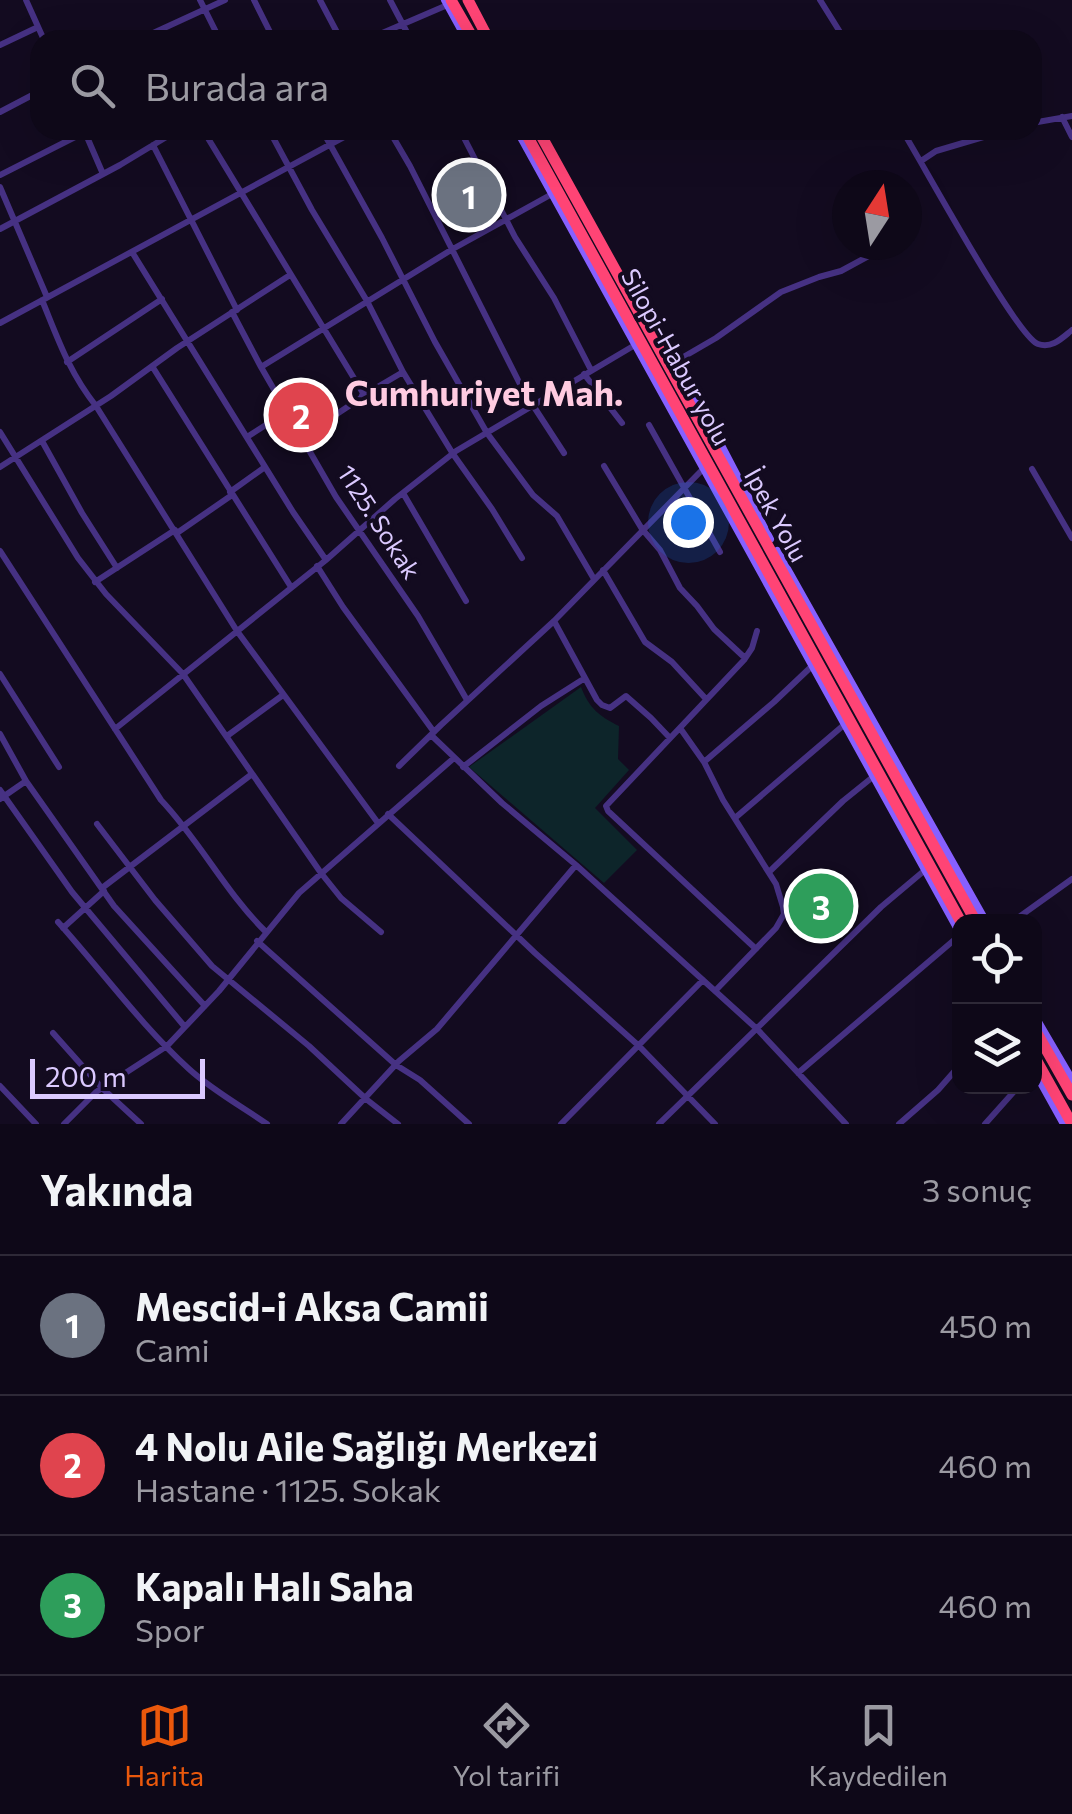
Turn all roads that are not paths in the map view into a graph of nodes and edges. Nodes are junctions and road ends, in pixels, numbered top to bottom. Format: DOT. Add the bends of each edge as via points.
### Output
graph roads {
  1 [pos="26,0"];
  2 [pos="200,0"];
  3 [pos="225,0"];
  4 [pos="254,0"];
  5 [pos="320,0"];
  6 [pos="390,0"];
  7 [pos="468,0"];
  8 [pos="820,0"];
  9 [pos="449,2"];
  10 [pos="204,8"];
  11 [pos="402,23"];
  12 [pos="38,27"];
  13 [pos="32,30"];
  14 [pos="39,30"];
  15 [pos="165,30"];
  16 [pos="215,30"];
  17 [pos="269,30"];
  18 [pos="336,30"];
  19 [pos="387,30"];
  20 [pos="406,30"];
  21 [pos="464,30"];
  22 [pos="484,30"];
  23 [pos="839,30"];
  24 [pos="30,31"];
  25 [pos="0,45"];
  26 [pos="30,96"];
  27 [pos="0,112"];
  28 [pos="1072,116"];
  29 [pos="1062,118"];
  30 [pos="1042,122"];
  31 [pos="1072,137"];
  32 [pos="67,140"];
  33 [pos="88,140"];
  34 [pos="161,140"];
  35 [pos="210,140"];
  36 [pos="275,140"];
  37 [pos="327,140"];
  38 [pos="339,140"];
  39 [pos="394,140"];
  40 [pos="465,140"];
  41 [pos="525,140"];
  42 [pos="526,140"];
  43 [pos="543,140"];
  44 [pos="908,140"];
  45 [pos="974,140"];
  46 [pos="153,145"];
  47 [pos="330,145"];
  48 [pos="921,161"];
  49 [pos="288,166"];
  50 [pos="102,174"];
  51 [pos="0,175"];
  52 [pos="0,187"];
  53 [pos="241,194"];
  54 [pos="552,194"];
  55 [pos="16,220"];
  56 [pos="192,220"];
  57 [pos="506,220"];
  58 [pos="0,229"];
  59 [pos="451,250"];
  60 [pos="132,252"];
  61 [pos="862,260"];
  62 [pos="606,267"];
  63 [pos="290,276"];
  64 [pos="403,281"];
  65 [pos="44,298"];
  66 [pos="162,299"];
  67 [pos="368,301"];
  68 [pos="235,311"];
  69 [pos="0,323"];
  70 [pos="324,327"];
  71 [pos="1072,330"];
  72 [pos="188,340"];
  73 [pos="635,345"];
  74 [pos="67,362"];
  75 [pos="672,364"];
  76 [pos="152,366"];
  77 [pos="261,367"];
  78 [pos="403,372"];
  79 [pos="588,372"];
  80 [pos="363,396"];
  81 [pos="532,405"];
  82 [pos="96,406"];
  83 [pos="286,412"];
  84 [pos="622,423"];
  85 [pos="649,425"];
  86 [pos="0,432"];
  87 [pos="488,433"];
  88 [pos="247,437"];
  89 [pos="302,437"];
  90 [pos="42,441"];
  91 [pos="452,454"];
  92 [pos="564,454"];
  93 [pos="14,457"];
  94 [pos="0,466"];
  95 [pos="265,466"];
  96 [pos="604,466"];
  97 [pos="704,468"];
  98 [pos="1032,468"];
  99 [pos="684,487"];
  100 [pos="403,493"];
  101 [pos="231,494"];
  102 [pos="642,529"];
  103 [pos="360,531"];
  104 [pos="176,532"];
  105 [pos="1072,538"];
  106 [pos="0,552"];
  107 [pos="720,552"];
  108 [pos="522,558"];
  109 [pos="326,560"];
  110 [pos="317,566"];
  111 [pos="117,568"];
  112 [pos="603,570"];
  113 [pos="594,579"];
  114 [pos="95,582"];
  115 [pos="291,587"];
  116 [pos="466,601"];
  117 [pos="554,620"];
  118 [pos="758,631"];
  119 [pos="237,632"];
  120 [pos="745,658"];
  121 [pos="812,666"];
  122 [pos="0,674"];
  123 [pos="184,674"];
  124 [pos="584,678"];
  125 [pos="284,695"];
  126 [pos="706,699"];
  127 [pos="467,700"];
  128 [pos="844,724"];
  129 [pos="680,728"];
  130 [pos="115,729"];
  131 [pos="432,733"];
  132 [pos="0,734"];
  133 [pos="227,736"];
  134 [pos="670,738"];
  135 [pos="454,758"];
  136 [pos="704,762"];
  137 [pos="399,766"];
  138 [pos="463,767"];
  139 [pos="59,768"];
  140 [pos="253,774"];
  141 [pos="874,776"];
  142 [pos="26,781"];
  143 [pos="1,795"];
  144 [pos="388,814"];
  145 [pos="734,818"];
  146 [pos="378,823"];
  147 [pos="96,824"];
  148 [pos="185,825"];
  149 [pos="576,865"];
  150 [pos="130,868"];
  151 [pos="924,870"];
  152 [pos="322,872"];
  153 [pos="769,872"];
  154 [pos="1072,879"];
  155 [pos="103,890"];
  156 [pos="85,908"];
  157 [pos="957,914"];
  158 [pos="972,914"];
  159 [pos="981,914"];
  160 [pos="1023,914"];
  161 [pos="952,920"];
  162 [pos="266,932"];
  163 [pos="381,932"];
  164 [pos="516,934"];
  165 [pos="952,941"];
  166 [pos="257,942"];
  167 [pos="756,949"];
  168 [pos="227,980"];
  169 [pos="703,980"];
  170 [pos="715,992"];
  171 [pos="205,1006"];
  172 [pos="186,1027"];
  173 [pos="757,1028"];
  174 [pos="1042,1029"];
  175 [pos="53,1033"];
  176 [pos="1042,1042"];
  177 [pos="167,1046"];
  178 [pos="639,1046"];
  179 [pos="396,1065"];
  180 [pos="1042,1072"];
  181 [pos="798,1073"];
  182 [pos="952,1075"];
  183 [pos="1072,1080"];
  184 [pos="1042,1083"];
  185 [pos="0,1086"];
  186 [pos="102,1088"];
  187 [pos="1012,1094"];
  188 [pos="689,1095"];
  189 [pos="1072,1095"];
  190 [pos="366,1099"];
  191 [pos="36,1124"];
  192 [pos="64,1124"];
  193 [pos="141,1124"];
  194 [pos="266,1124"];
  195 [pos="341,1124"];
  196 [pos="398,1124"];
  197 [pos="469,1124"];
  198 [pos="561,1124"];
  199 [pos="659,1124"];
  200 [pos="714,1124"];
  201 [pos="846,1124"];
  202 [pos="899,1124"];
  203 [pos="985,1124"];
  204 [pos="1068,1124"];
  1 -- 12 [label="street"];
  2 -- 10 [label="street"];
  3 -- 10 [label="street"];
  4 -- 17 [label="street"];
  5 -- 18 [label="street"];
  6 -- 11 [label="street"];
  7 -- 22 [label="highway"];
  8 -- 23 [label="street"];
  9 -- 11 [label="street"];
  9 -- 21 [label="highway"];
  10 -- 15 [label="street"];
  10 -- 16 [label="street"];
  11 -- 19 [label="street"];
  11 -- 20 [label="street"];
  12 -- 13 [label="street"];
  12 -- 14 [label="street"];
  24 -- 25 [label="street"];
  26 -- 27 [label="street"];
  28 -- 29 [label="street"];
  29 -- 30 [label="street"];
  29 -- 31 [label="street"];
  32 -- 51 [label="street"];
  33 -- 50 [label="street"];
  34 -- 46 [label="street"];
  35 -- 53 [label="street"];
  36 -- 49 [label="street"];
  37 -- 47 [label="street"];
  38 -- 47 [label="street"];
  39 -- 59 [label="street"];
  40 -- 57 [label="street"];
  41 -- 54 [label="street"];
  42 -- 62 [label="highway, Silopi-Habur yolu"];
  43 -- 62 [label="highway, İpek Yolu"];
  44 -- 48 [label="street"];
  45 -- 48 [label="street"];
  46 -- 50 [label="street"];
  46 -- 56 [label="street, 1125. Sokak"];
  47 -- 49 [label="street"];
  47 -- 64 [label="street"];
  48 -- 71 [label="street" via="1030,339 1047,346"];
  49 -- 53 [label="street"];
  49 -- 67 [label="street"];
  50 -- 55 [label="street"];
  52 -- 55 [label="street"];
  53 -- 56 [label="street"];
  53 -- 63 [label="street"];
  54 -- 57 [label="street"];
  54 -- 73 [label="street"];
  55 -- 58 [label="street"];
  55 -- 65 [label="street"];
  56 -- 60 [label="street"];
  56 -- 68 [label="street, 1125. Sokak"];
  57 -- 59 [label="street"];
  57 -- 79 [label="street" via="554,298"];
  59 -- 64 [label="street"];
  59 -- 81 [label="street"];
  60 -- 65 [label="street"];
  60 -- 66 [label="street"];
  61 -- 75 [label="street" via="781,292"];
  62 -- 75 [label="highway, İpek Yolu"];
  62 -- 157 [label="highway, Silopi-Habur yolu"];
  63 -- 68 [label="street"];
  63 -- 70 [label="street"];
  64 -- 67 [label="street"];
  64 -- 87 [label="street"];
  65 -- 69 [label="street"];
  65 -- 74 [label="street"];
  66 -- 72 [label="street"];
  66 -- 74 [label="street"];
  67 -- 70 [label="street"];
  67 -- 78 [label="street"];
  68 -- 72 [label="street"];
  68 -- 77 [label="street, 1125. Sokak"];
  70 -- 77 [label="street"];
  70 -- 80 [label="street"];
  72 -- 76 [label="street"];
  72 -- 88 [label="street"];
  73 -- 79 [label="street"];
  73 -- 97 [label="street"];
  74 -- 82 [label="street"];
  75 -- 158 [label="highway, İpek Yolu"];
  75 -- 159 [label="street"];
  76 -- 82 [label="street"];
  76 -- 101 [label="street"];
  77 -- 83 [label="street, 1125. Sokak"];
  78 -- 80 [label="street"];
  78 -- 91 [label="street"];
  79 -- 81 [label="street"];
  79 -- 84 [label="street"];
  80 -- 89 [label="street"];
  81 -- 87 [label="street"];
  81 -- 92 [label="street"];
  82 -- 90 [label="street"];
  82 -- 104 [label="street"];
  83 -- 88 [label="street"];
  83 -- 89 [label="street, 1125. Sokak"];
  85 -- 99 [label="street"];
  86 -- 93 [label="street"];
  87 -- 91 [label="street"];
  87 -- 113 [label="street" via="556,516"];
  88 -- 95 [label="street"];
  89 -- 103 [label="street, 1125. Sokak"];
  90 -- 93 [label="street"];
  90 -- 111 [label="street"];
  91 -- 100 [label="street"];
  91 -- 108 [label="street"];
  93 -- 94 [label="street"];
  93 -- 114 [label="street"];
  95 -- 101 [label="street"];
  95 -- 109 [label="street"];
  96 -- 102 [label="street"];
  97 -- 99 [label="street"];
  97 -- 121 [label="street"];
  98 -- 105 [label="street"];
  99 -- 102 [label="street"];
  99 -- 107 [label="street"];
  100 -- 103 [label="street"];
  100 -- 116 [label="street"];
  101 -- 104 [label="street"];
  101 -- 115 [label="street"];
  102 -- 112 [label="street"];
  102 -- 120 [label="street" via="680,588"];
  103 -- 109 [label="street"];
  103 -- 127 [label="street, 1125. Sokak"];
  104 -- 111 [label="street"];
  104 -- 119 [label="street"];
  106 -- 130 [label="street"];
  109 -- 110 [label="street"];
  110 -- 115 [label="street"];
  110 -- 131 [label="street"];
  111 -- 114 [label="street"];
  112 -- 113 [label="street"];
  112 -- 126 [label="street" via="646,642"];
  113 -- 117 [label="street"];
  114 -- 123 [label="street"];
  115 -- 119 [label="street"];
  117 -- 124 [label="street"];
  117 -- 127 [label="street"];
  118 -- 120 [label="street"];
  119 -- 123 [label="street"];
  119 -- 125 [label="street"];
  120 -- 126 [label="street"];
  121 -- 128 [label="street"];
  121 -- 136 [label="street"];
  122 -- 139 [label="street"];
  123 -- 130 [label="street"];
  123 -- 133 [label="street"];
  124 -- 134 [label="street" via="602,706 626,696"];
  124 -- 138 [label="street"];
  125 -- 133 [label="street"];
  125 -- 146 [label="street"];
  126 -- 129 [label="street"];
  127 -- 131 [label="street"];
  128 -- 141 [label="street"];
  128 -- 145 [label="street"];
  129 -- 134 [label="street"];
  129 -- 136 [label="street"];
  130 -- 148 [label="street"];
  131 -- 135 [label="street"];
  131 -- 137 [label="street"];
  132 -- 142 [label="street"];
  133 -- 140 [label="street"];
  134 -- 167 [label="street" via="606,808"];
  135 -- 138 [label="street"];
  135 -- 144 [label="street"];
  136 -- 145 [label="street"];
  138 -- 149 [label="street"];
  140 -- 148 [label="street"];
  140 -- 152 [label="street"];
  141 -- 151 [label="street"];
  141 -- 153 [label="street"];
  142 -- 143 [label="street"];
  142 -- 155 [label="street"];
  143 -- 156 [label="street"];
  144 -- 146 [label="street"];
  144 -- 164 [label="street"];
  145 -- 153 [label="street"];
  146 -- 152 [label="street"];
  147 -- 150 [label="street"];
  148 -- 150 [label="street"];
  148 -- 162 [label="street"];
  149 -- 164 [label="street"];
  149 -- 169 [label="street"];
  150 -- 155 [label="street"];
  150 -- 168 [label="street"];
  151 -- 161 [label="street"];
  151 -- 173 [label="street"];
  152 -- 162 [label="street"];
  152 -- 163 [label="street"];
  153 -- 167 [label="street" via="784,914"];
  154 -- 160 [label="street"];
  155 -- 156 [label="street"];
  155 -- 171 [label="street"];
  156 -- 172 [label="street"];
  156 -- 177 [label="street" via="61,925"];
  162 -- 166 [label="street"];
  164 -- 178 [label="street"];
  164 -- 179 [label="street" via="436,1029"];
  165 -- 181 [label="street"];
  166 -- 168 [label="street"];
  166 -- 179 [label="street"];
  167 -- 170 [label="street"];
  168 -- 171 [label="street"];
  168 -- 190 [label="street"];
  169 -- 170 [label="street"];
  169 -- 178 [label="street"];
  170 -- 173 [label="street"];
  171 -- 172 [label="street"];
  172 -- 177 [label="street"];
  173 -- 181 [label="street"];
  173 -- 188 [label="street"];
  174 -- 183 [label="street"];
  175 -- 186 [label="street"];
  176 -- 189 [label="highway"];
  177 -- 186 [label="street"];
  177 -- 194 [label="street"];
  178 -- 188 [label="street"];
  178 -- 198 [label="street"];
  179 -- 190 [label="street"];
  179 -- 197 [label="street"];
  180 -- 204 [label="highway"];
  181 -- 201 [label="street"];
  182 -- 202 [label="street"];
  184 -- 204 [label="street"];
  185 -- 191 [label="street"];
  186 -- 192 [label="street"];
  186 -- 193 [label="street"];
  187 -- 203 [label="street"];
  188 -- 199 [label="street"];
  188 -- 200 [label="street"];
  190 -- 195 [label="street"];
  190 -- 196 [label="street"];
}
